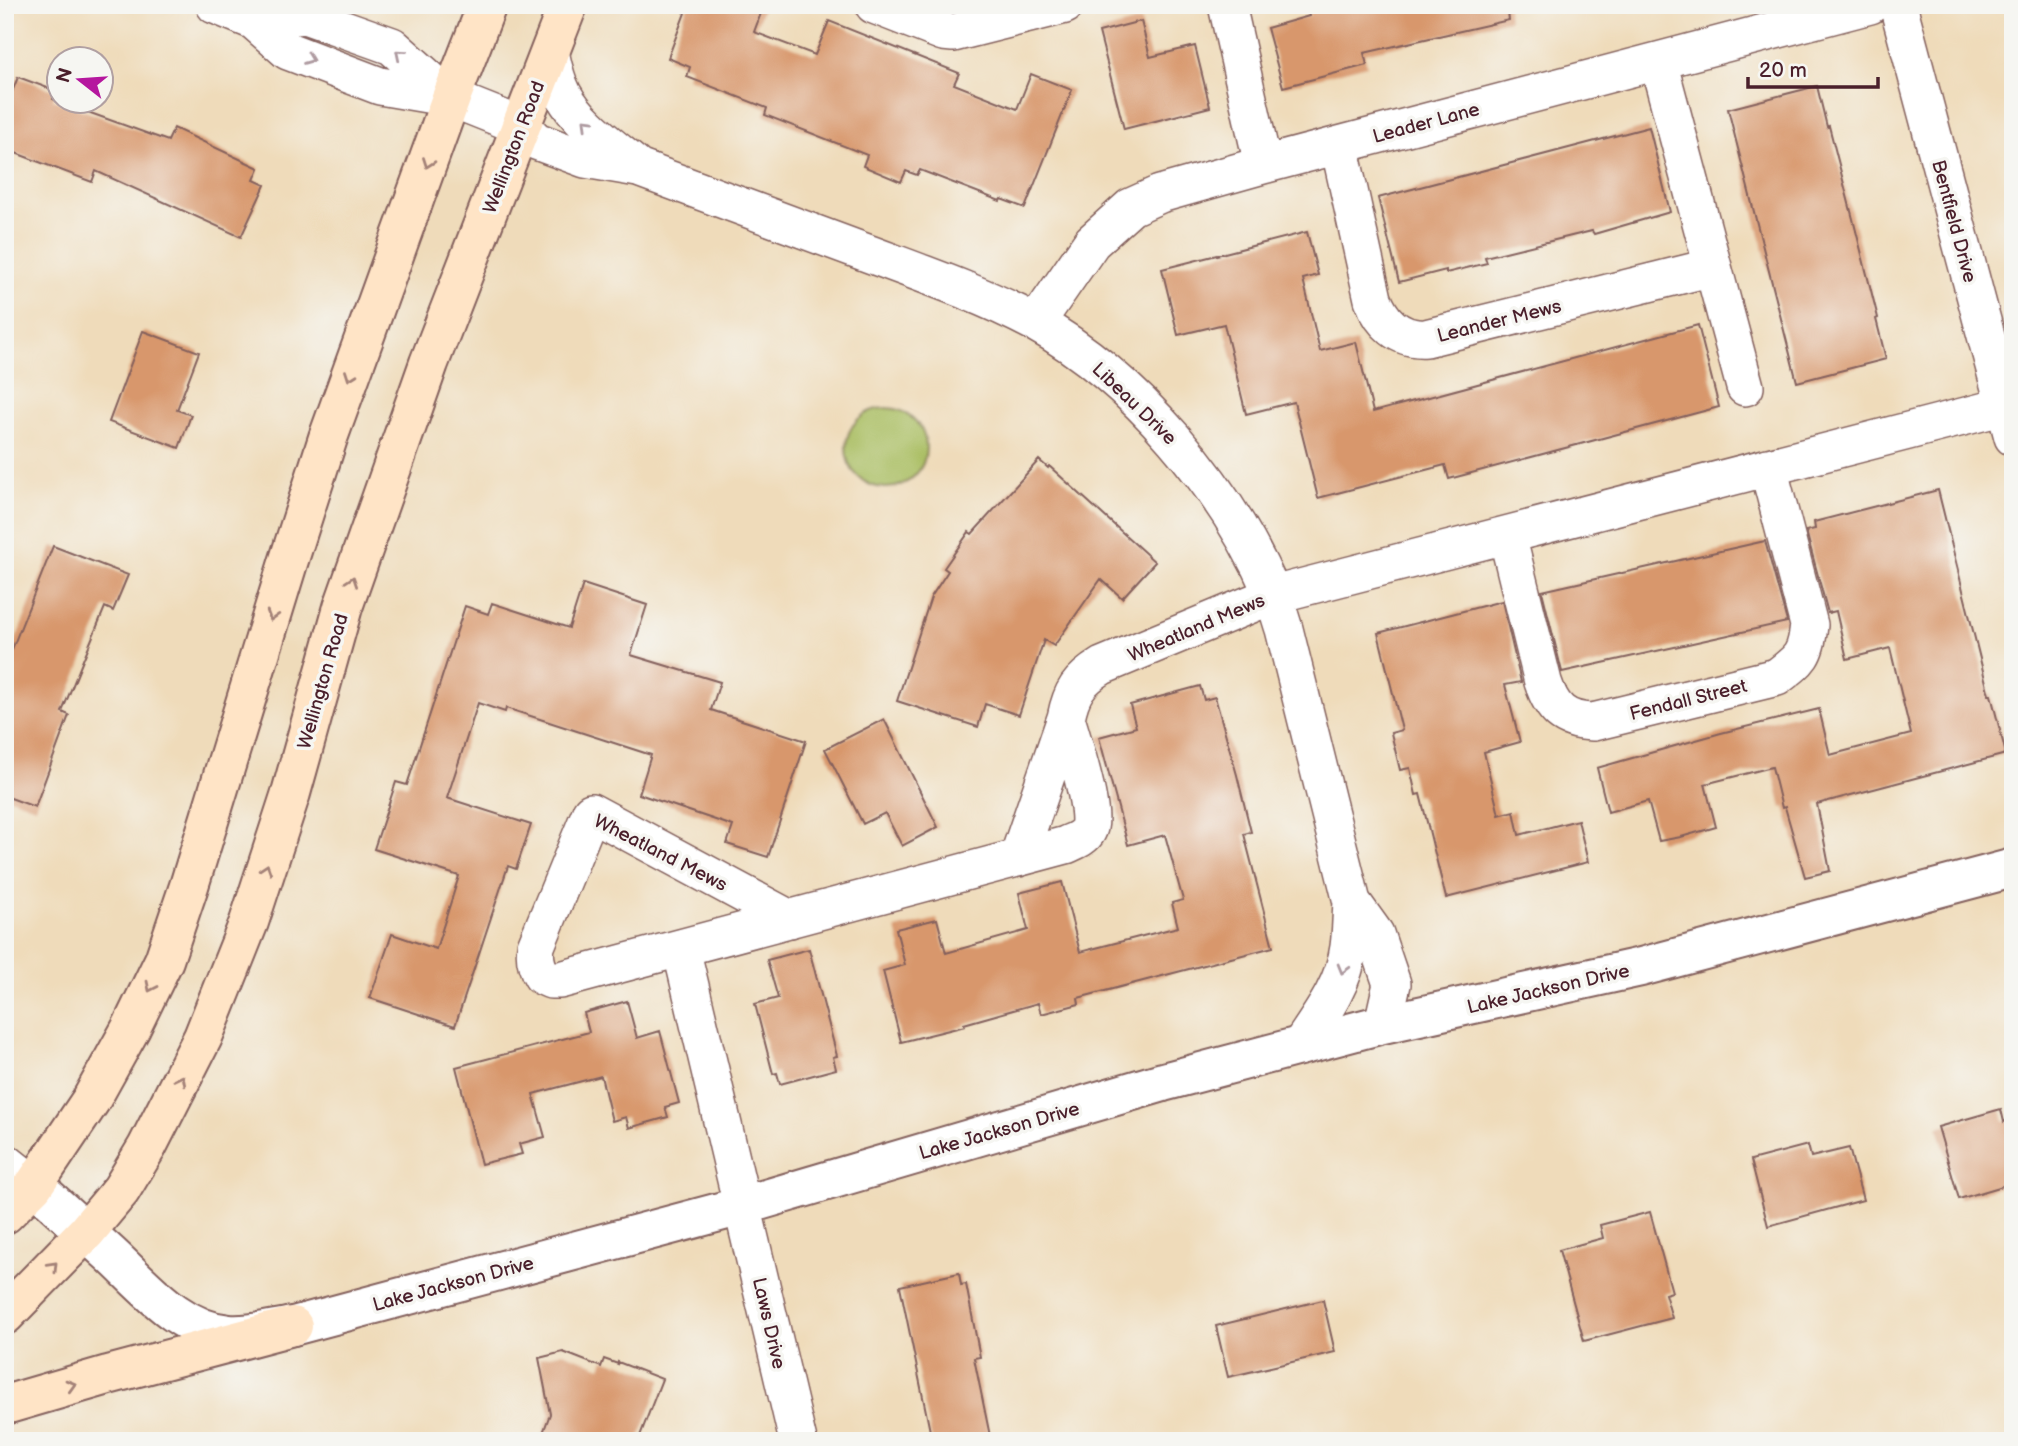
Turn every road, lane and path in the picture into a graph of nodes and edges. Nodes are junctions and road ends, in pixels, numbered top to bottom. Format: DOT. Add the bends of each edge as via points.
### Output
graph roads {
  1 [pos="215,5"];
  2 [pos="487,5"];
  3 [pos="568,5"];
  4 [pos="874,5"];
  5 [pos="1065,5"];
  6 [pos="1227,5"];
  7 [pos="1870,5"];
  8 [pos="1898,5"];
  9 [pos="550,52"];
  10 [pos="1658,61"];
  11 [pos="451,99"];
  12 [pos="521,126"];
  13 [pos="1339,145"];
  14 [pos="1263,165"];
  15 [pos="638,168"];
  16 [pos="1713,267"];
  17 [pos="1036,324"];
  18 [pos="1745,387"];
  19 [pos="2009,421"];
  20 [pos="1768,467"];
  21 [pos="1507,535"];
  22 [pos="1273,595"];
  23 [pos="1066,718"];
  24 [pos="1018,858"];
  25 [pos="2013,868"];
  26 [pos="1352,902"];
  27 [pos="790,919"];
  28 [pos="681,947"];
  29 [pos="1383,1024"];
  30 [pos="1300,1046"];
  31 [pos="20,1173"];
  32 [pos="742,1206"];
  33 [pos="5,1214"];
  34 [pos="86,1232"];
  35 [pos="5,1315"];
  36 [pos="293,1326"];
  37 [pos="5,1405"];
  38 [pos="798,1441"];
  1 -- 11 [label="street, Libeau Drive" via="254,20 288,51 380,86"];
  2 -- 11 [label="main road"];
  3 -- 9 [label="main road, Wellington Road"];
  4 -- 5 [label="street" via="953,33"];
  6 -- 14 [label="street"];
  7 -- 10 [label="street, Leader Lane"];
  8 -- 19 [label="street, Bentfield Drive"];
  9 -- 12 [label="main road, Wellington Road"];
  15 -- 9 [label="street, Libeau Drive, one-way" via="568,102"];
  10 -- 13 [label="street, Leader Lane"];
  10 -- 16 [label="street"];
  11 -- 12 [label="street, Libeau Drive"];
  11 -- 31 [label="main road, one-way" via="328,438 164,960 91,1100"];
  12 -- 15 [label="street, Libeau Drive" via="536,141 585,159"];
  34 -- 12 [label="main road, Wellington Road, one-way" via="121,1190 147,1147 203,1037 244,939 343,607 429,363"];
  13 -- 14 [label="street, Leader Lane"];
  13 -- 16 [label="street, Leander Mews" via="1373,299 1393,329 1416,339"];
  14 -- 17 [label="street, Leader Lane" via="1160,194 1131,207 1091,242"];
  15 -- 17 [label="street, Libeau Drive" via="959,288"];
  16 -- 18 [label="street"];
  17 -- 22 [label="street, Libeau Drive" via="1111,376 1170,433 1234,520"];
  19 -- 20 [label="street"];
  20 -- 21 [label="street"];
  20 -- 21 [label="street, Fendall Street" via="1809,625 1807,646 1796,663 1777,677 1593,722 1576,722 1549,701"];
  21 -- 22 [label="street"];
  22 -- 23 [label="street, Wheatland Mews" via="1102,666 1082,681"];
  22 -- 26 [label="street, Libeau Drive"];
  23 -- 24 [label="street, Wheatland Mews"];
  23 -- 24 [label="street, Wheatland Mews" via="1090,810 1090,828 1066,845"];
  24 -- 27 [label="street, Wheatland Mews"];
  25 -- 29 [label="street, Lake Jackson Drive" via="1641,967"];
  26 -- 29 [label="street, Libeau Drive" via="1375,934 1392,984"];
  26 -- 30 [label="street, Libeau Drive, one-way" via="1343,972"];
  27 -- 28 [label="street, Wheatland Mews"];
  27 -- 28 [label="street, Wheatland Mews" via="591,812 536,946 534,954 542,976 560,980"];
  28 -- 32 [label="street"];
  29 -- 30 [label="street, Lake Jackson Drive"];
  30 -- 32 [label="street, Lake Jackson Drive"];
  31 -- 33 [label="main road"];
  31 -- 34 [label="street, Lake Jackson Drive"];
  32 -- 36 [label="street, Lake Jackson Drive"];
  32 -- 38 [label="street, Laws Drive"];
  35 -- 34 [label="main road, Wellington Road, one-way"];
  34 -- 36 [label="street, Lake Jackson Drive" via="178,1315 205,1329 230,1335"];
  37 -- 36 [label="main road, one-way"];
}
